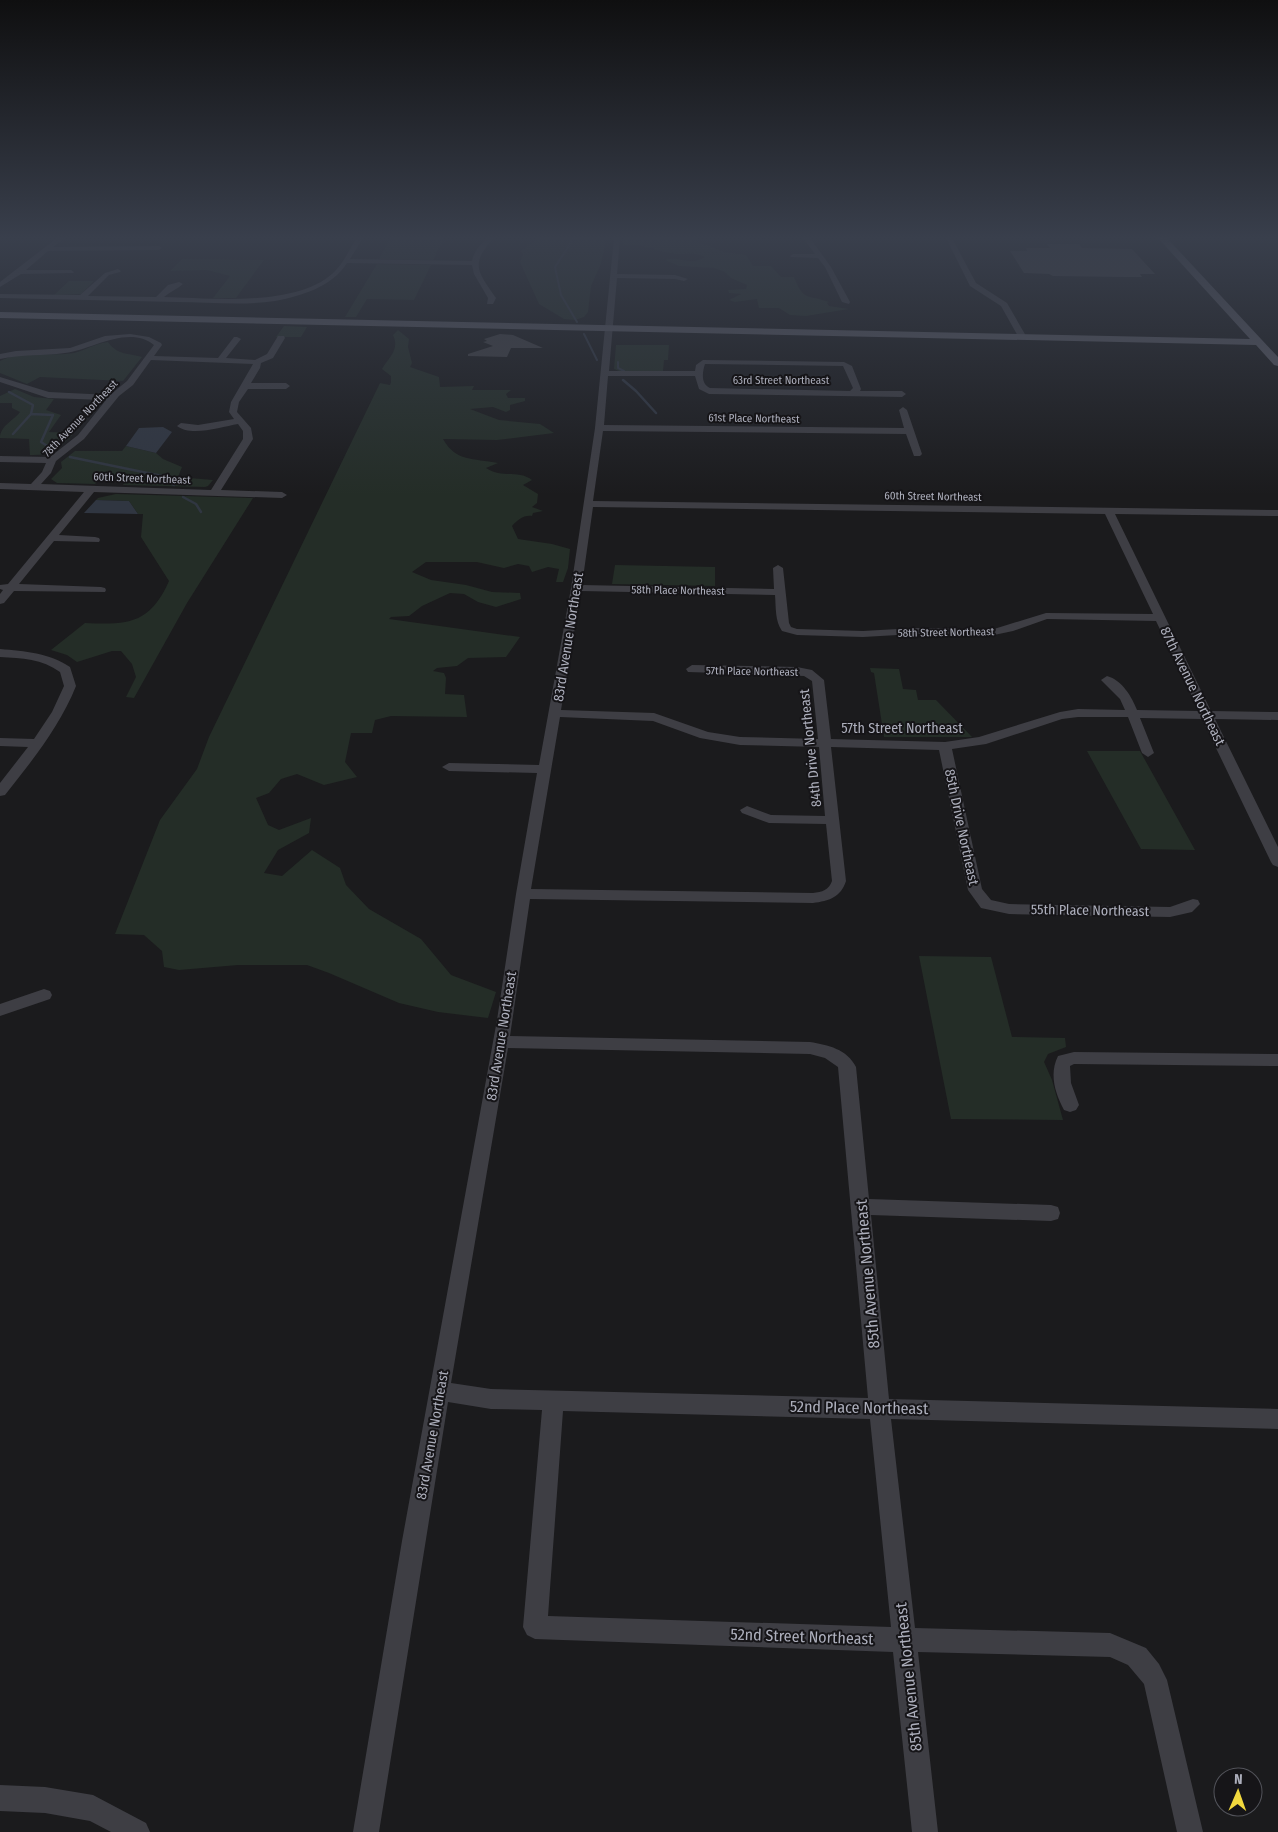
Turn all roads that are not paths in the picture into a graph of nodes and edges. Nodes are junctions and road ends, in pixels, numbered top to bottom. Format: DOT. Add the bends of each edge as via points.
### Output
graph roads {
  1 [pos="397,323"];
  2 [pos="607,323"];
  3 [pos="1015,323"];
  4 [pos="1242,323"];
  5 [pos="607,328"];
  6 [pos="1022,336"];
  7 [pos="280,338"];
  8 [pos="237,339"];
  9 [pos="1259,342"];
  10 [pos="2,356"];
  11 [pos="151,358"];
  12 [pos="222,360"];
  13 [pos="256,362"];
  14 [pos="1278,363"];
  15 [pos="604,373"];
  16 [pos="699,374"];
  17 [pos="0,379"];
  18 [pos="16,386"];
  19 [pos="244,386"];
  20 [pos="286,386"];
  21 [pos="2,391"];
  22 [pos="852,392"];
  23 [pos="902,394"];
  24 [pos="113,398"];
  25 [pos="903,410"];
  26 [pos="241,422"];
  27 [pos="181,426"];
  28 [pos="599,428"];
  29 [pos="910,431"];
  30 [pos="917,454"];
  31 [pos="0,459"];
  32 [pos="52,460"];
  33 [pos="0,486"];
  34 [pos="34,487"];
  35 [pos="91,489"];
  36 [pos="214,493"];
  37 [pos="282,495"];
  38 [pos="588,504"];
  39 [pos="1108,510"];
  40 [pos="1278,513"];
  41 [pos="52,538"];
  42 [pos="95,540"];
  43 [pos="778,568"];
  44 [pos="6,587"];
  45 [pos="576,588"];
  46 [pos="101,590"];
  47 [pos="780,592"];
  48 [pos="0,601"];
  49 [pos="1160,618"];
  50 [pos="0,653"];
  51 [pos="692,669"];
  52 [pos="812,675"];
  53 [pos="1107,680"];
  54 [pos="555,712"];
  55 [pos="1132,713"];
  56 [pos="1206,714"];
  57 [pos="1278,716"];
  58 [pos="0,742"];
  59 [pos="36,742"];
  60 [pos="825,743"];
  61 [pos="944,746"];
  62 [pos="1148,753"];
  63 [pos="449,767"];
  64 [pos="545,769"];
  65 [pos="0,792"];
  66 [pos="748,810"];
  67 [pos="832,820"];
  68 [pos="1274,845"];
  69 [pos="1278,862"];
  70 [pos="523,894"];
  71 [pos="986,904"];
  72 [pos="1193,904"];
  73 [pos="44,995"];
  74 [pos="0,1010"];
  75 [pos="501,1042"];
  76 [pos="1278,1060"];
  77 [pos="1070,1105"];
  78 [pos="860,1207"];
  79 [pos="1051,1213"];
  80 [pos="440,1391"];
  81 [pos="553,1400"];
  82 [pos="880,1408"];
  83 [pos="1278,1419"];
  84 [pos="905,1640"];
  85 [pos="0,1798"];
  86 [pos="137,1832"];
  87 [pos="366,1832"];
  88 [pos="925,1832"];
  89 [pos="1190,1832"];
  1 -- 5 [label="main road"];
  2 -- 5 [label="street, 83rd Avenue Northeast"];
  3 -- 6 [label="street"];
  4 -- 9 [label="main road"];
  5 -- 6 [label="main road"];
  5 -- 15 [label="street, 83rd Avenue Northeast"];
  6 -- 9 [label="main road"];
  7 -- 13 [label="street" via="270,356"];
  8 -- 12 [label="street"];
  9 -- 14 [label="main road"];
  10 -- 11 [label="street, 78th Avenue Northeast" via="29,351 70,350 97,340 122,336 156,342 157,349"];
  11 -- 12 [label="street"];
  11 -- 24 [label="street, 78th Avenue Northeast"];
  12 -- 13 [label="street"];
  13 -- 19 [label="street" via="256,368"];
  15 -- 16 [label="street"];
  15 -- 28 [label="street, 83rd Avenue Northeast"];
  16 -- 22 [label="street, 63rd Street Northeast" via="701,388 709,392"];
  16 -- 22 [label="street" via="703,362 844,364 848,366 857,389"];
  17 -- 18 [label="street"];
  18 -- 21 [label="street"];
  18 -- 24 [label="street" via="48,395"];
  19 -- 20 [label="street"];
  19 -- 26 [label="street" via="233,408"];
  22 -- 23 [label="street, 63rd Street Northeast"];
  24 -- 32 [label="street, 78th Avenue Northeast" via="81,436"];
  25 -- 29 [label="street"];
  26 -- 27 [label="street" via="198,428"];
  26 -- 36 [label="street" via="248,432 248,439"];
  28 -- 29 [label="street, 61st Place Northeast"];
  28 -- 38 [label="street, 83rd Avenue Northeast"];
  29 -- 30 [label="street"];
  31 -- 32 [label="street"];
  32 -- 34 [label="street, 78th Avenue Northeast"];
  33 -- 34 [label="street, 60th Street Northeast"];
  34 -- 35 [label="street, 60th Street Northeast"];
  35 -- 36 [label="street, 60th Street Northeast"];
  35 -- 41 [label="street"];
  36 -- 37 [label="street, 60th Street Northeast"];
  38 -- 39 [label="street, 60th Street Northeast"];
  38 -- 45 [label="street, 83rd Avenue Northeast"];
  39 -- 40 [label="street, 60th Street Northeast"];
  39 -- 49 [label="street, 87th Avenue Northeast"];
  41 -- 42 [label="street"];
  41 -- 44 [label="street"];
  43 -- 47 [label="street"];
  44 -- 46 [label="street"];
  44 -- 48 [label="street"];
  45 -- 47 [label="street, 58th Place Northeast"];
  45 -- 54 [label="street, 83rd Avenue Northeast"];
  47 -- 49 [label="street, 58th Street Northeast" via="783,623 790,631 803,633 994,632 1046,616"];
  49 -- 56 [label="street, 87th Avenue Northeast"];
  50 -- 59 [label="street" via="41,657 66,670 70,680 68,692"];
  51 -- 52 [label="street, 57th Place Northeast" via="797,671"];
  52 -- 60 [label="street, 84th Drive Northeast" via="820,684"];
  53 -- 55 [label="street" via="1126,698"];
  54 -- 60 [label="street, 57th Street Northeast" via="654,717 727,740"];
  54 -- 64 [label="street, 83rd Avenue Northeast"];
  55 -- 56 [label="street, 57th Street Northeast"];
  55 -- 61 [label="street, 57th Street Northeast" via="1070,714 980,741"];
  55 -- 62 [label="street"];
  56 -- 57 [label="street, 57th Street Northeast"];
  56 -- 68 [label="street, 87th Avenue Northeast"];
  58 -- 59 [label="street"];
  59 -- 65 [label="street"];
  60 -- 61 [label="street, 57th Street Northeast"];
  60 -- 67 [label="street, 84th Drive Northeast"];
  61 -- 71 [label="street, 85th Drive Northeast" via="975,890"];
  63 -- 64 [label="street"];
  64 -- 70 [label="street, 83rd Avenue Northeast"];
  66 -- 67 [label="street" via="769,818"];
  67 -- 70 [label="street, 84th Drive Northeast" via="839,881 836,890 821,897"];
  68 -- 69 [label="street, 87th Avenue Northeast"];
  70 -- 75 [label="street, 83rd Avenue Northeast"];
  71 -- 72 [label="street, 55th Place Northeast" via="1009,909 1170,912"];
  73 -- 74 [label="street"];
  75 -- 78 [label="street, 85th Avenue Northeast" via="810,1048 830,1052 848,1067"];
  75 -- 80 [label="street, 83rd Avenue Northeast"];
  76 -- 77 [label="street" via="1064,1060 1060,1068"];
  78 -- 79 [label="street"];
  78 -- 82 [label="street, 85th Avenue Northeast"];
  80 -- 81 [label="street, 52nd PIace Northeast" via="491,1399"];
  80 -- 87 [label="street, 83rd Avenue Northeast"];
  81 -- 82 [label="street, 52nd PIace Northeast"];
  81 -- 84 [label="street, 52nd Street Northeast" via="536,1627"];
  82 -- 83 [label="street, 52nd PIace Northeast"];
  82 -- 84 [label="street, 85th Avenue Northeast"];
  84 -- 88 [label="street, 85th Avenue Northeast"];
  84 -- 89 [label="street, 52nd Street Northeast" via="1110,1645 1128,1650 1145,1662 1155,1680"];
  85 -- 86 [label="street" via="45,1800 93,1808"];
}
